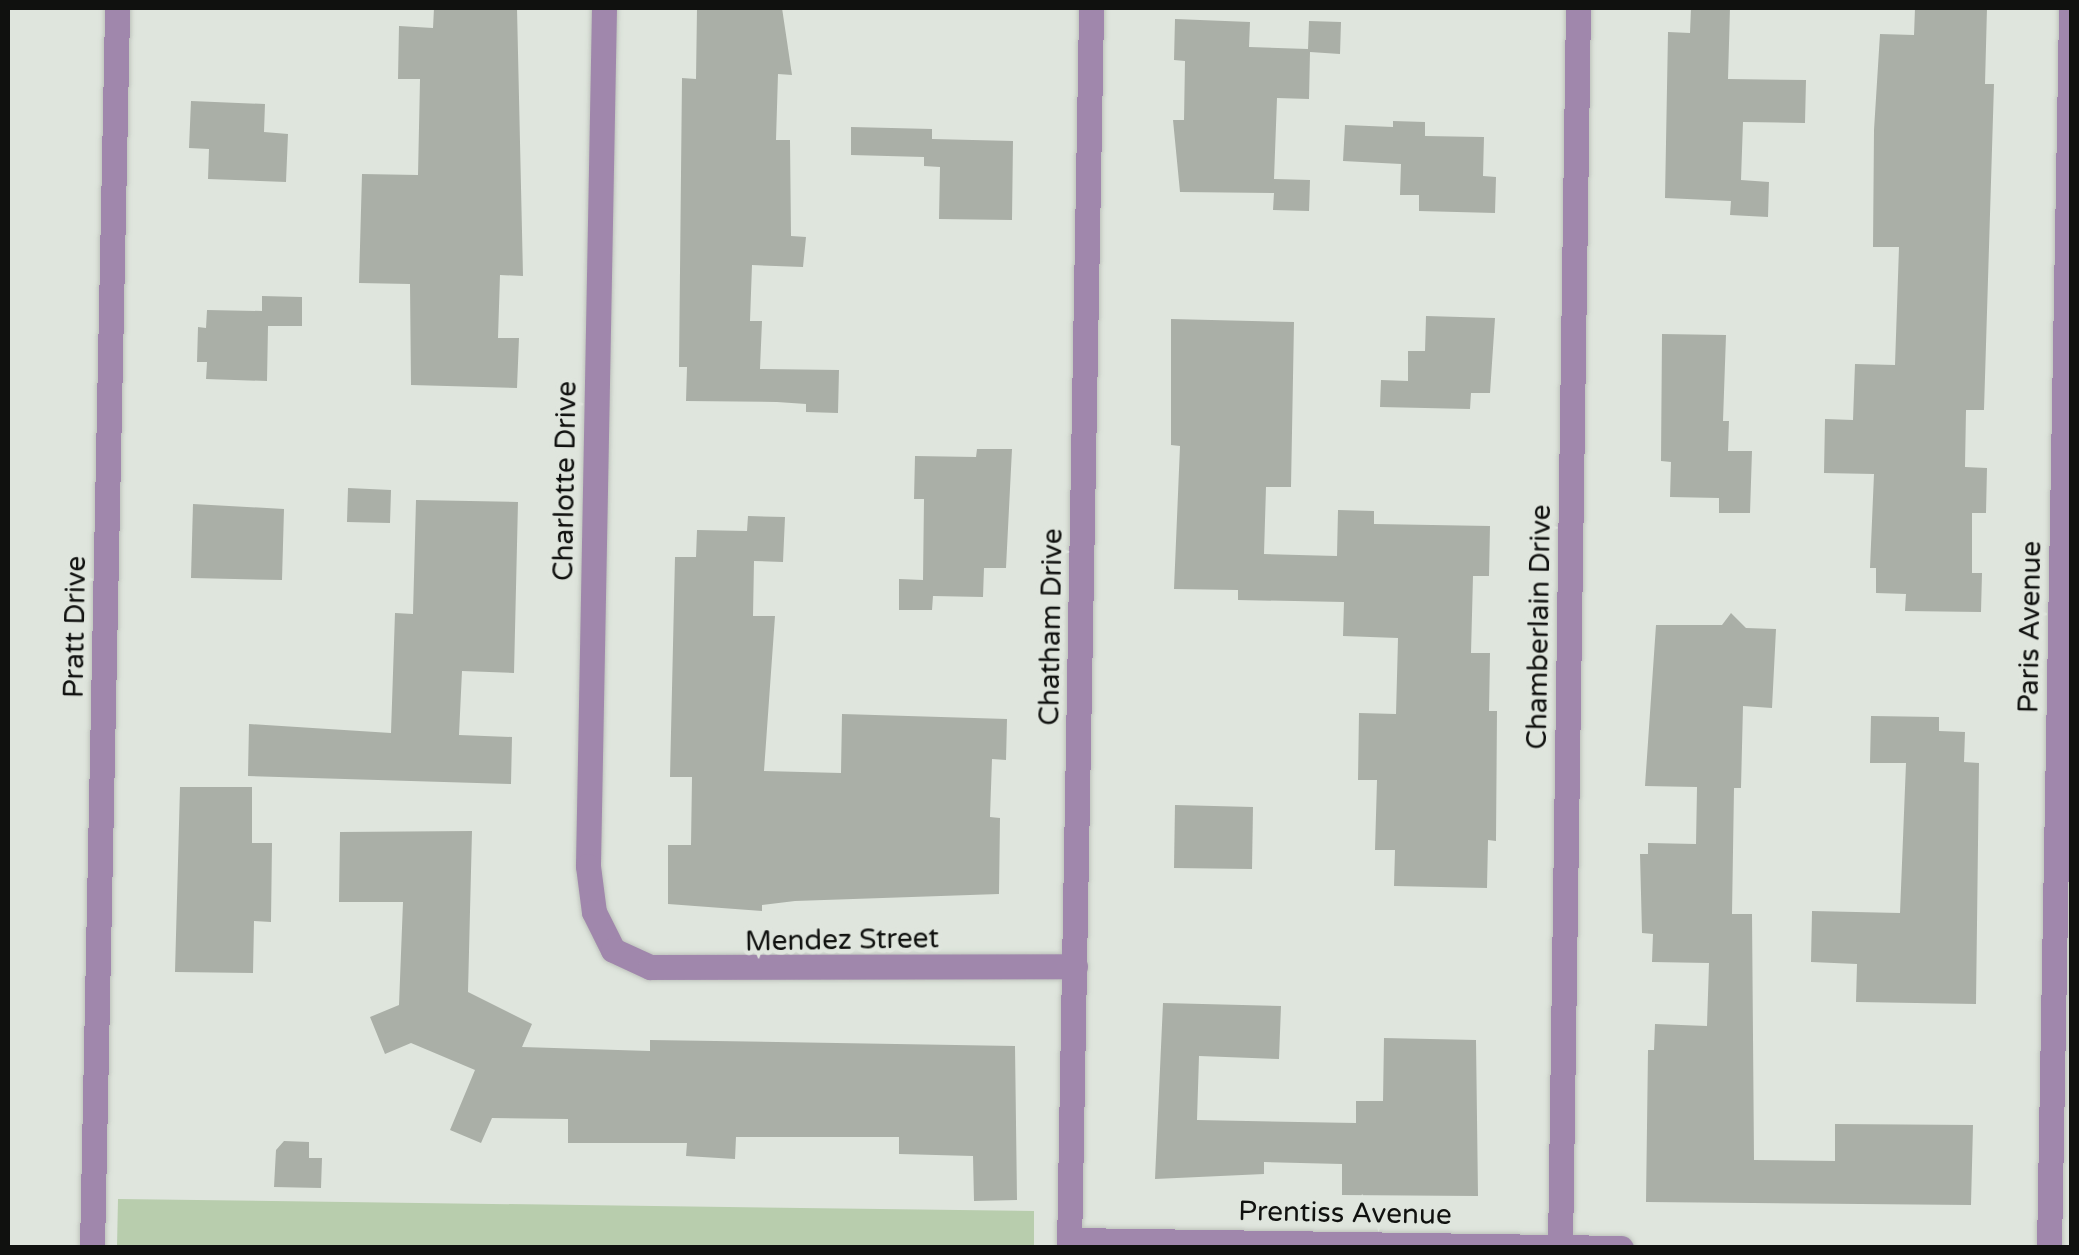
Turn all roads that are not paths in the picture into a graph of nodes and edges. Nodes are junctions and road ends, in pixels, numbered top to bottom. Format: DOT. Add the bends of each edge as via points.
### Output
graph roads {
  1 [pos="117,8"];
  2 [pos="604,8"];
  3 [pos="1092,8"];
  4 [pos="1578,8"];
  5 [pos="2070,8"];
  6 [pos="613,950"];
  7 [pos="1075,966"];
  8 [pos="1070,1244"];
  9 [pos="1560,1246"];
  10 [pos="92,1248"];
  11 [pos="1620,1248"];
  12 [pos="2048,1248"];
  1 -- 10 [label="street, Pratt Drive"];
  2 -- 6 [label="street, Charlotte Drive" via="588,866 594,912"];
  3 -- 7 [label="street, Chatham Drive"];
  4 -- 9 [label="street, Chamberlain Drive"];
  5 -- 12 [label="street, Paris Avenue"];
  6 -- 7 [label="street, Mendez Street" via="650,967 696,972"];
  7 -- 8 [label="street, Chatham Drive"];
  8 -- 9 [label="street, Prentiss Avenue"];
  9 -- 11 [label="street, Prentiss Avenue"];
}
